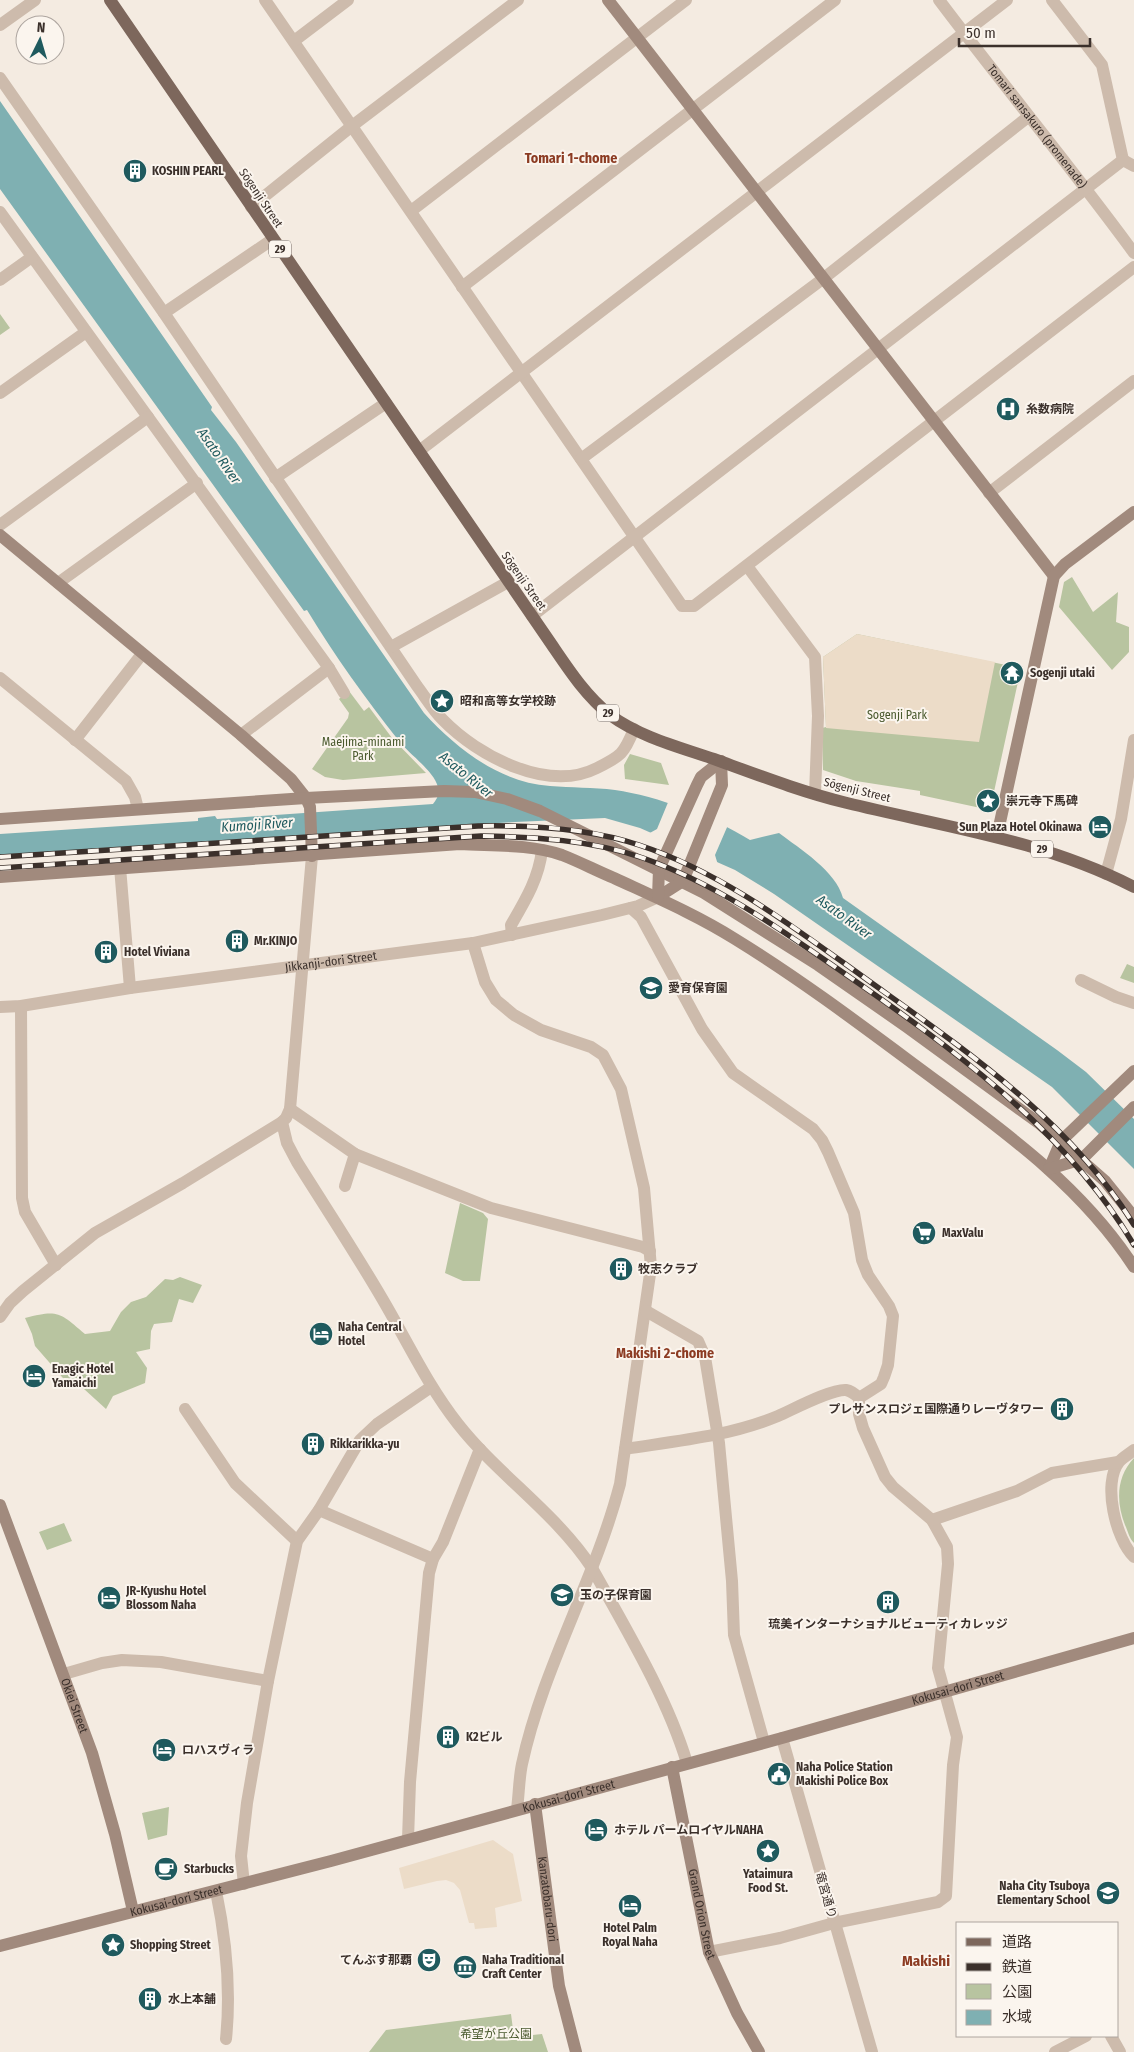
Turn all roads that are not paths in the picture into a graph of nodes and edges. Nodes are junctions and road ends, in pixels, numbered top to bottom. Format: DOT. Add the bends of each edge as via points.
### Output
graph roads {
  1 [pos="35,0"];
  2 [pos="110,0"];
  3 [pos="265,0"];
  4 [pos="348,0"];
  5 [pos="518,0"];
  6 [pos="608,0"];
  7 [pos="686,0"];
  8 [pos="835,0"];
  9 [pos="939,0"];
  10 [pos="1007,0"];
  11 [pos="1052,0"];
  12 [pos="0,25"];
  13 [pos="964,33"];
  14 [pos="637,37"];
  15 [pos="294,41"];
  16 [pos="0,78"];
  17 [pos="692,109"];
  18 [pos="1028,117"];
  19 [pos="352,126"];
  20 [pos="1129,163"];
  21 [pos="1086,188"];
  22 [pos="758,193"];
  23 [pos="251,207"];
  24 [pos="411,211"];
  25 [pos="0,212"];
  26 [pos="272,239"];
  27 [pos="1134,253"];
  28 [pos="32,256"];
  29 [pos="1134,268"];
  30 [pos="824,278"];
  31 [pos="0,280"];
  32 [pos="462,287"];
  33 [pos="164,312"];
  34 [pos="86,332"];
  35 [pos="878,351"];
  36 [pos="522,373"];
  37 [pos="1134,381"];
  38 [pos="0,393"];
  39 [pos="386,403"];
  40 [pos="148,417"];
  41 [pos="934,422"];
  42 [pos="419,451"];
  43 [pos="581,459"];
  44 [pos="275,478"];
  45 [pos="197,483"];
  46 [pos="989,492"];
  47 [pos="1134,512"];
  48 [pos="0,525"];
  49 [pos="0,535"];
  50 [pos="634,538"];
  51 [pos="747,566"];
  52 [pos="1054,576"];
  53 [pos="508,582"];
  54 [pos="58,583"];
  55 [pos="532,616"];
  56 [pos="392,647"];
  57 [pos="142,654"];
  58 [pos="329,668"];
  59 [pos="1,681"];
  60 [pos="344,693"];
  61 [pos="634,729"];
  62 [pos="241,735"];
  63 [pos="75,740"];
  64 [pos="1134,740"];
  65 [pos="721,762"];
  66 [pos="815,794"];
  67 [pos="308,802"];
  68 [pos="138,809"];
  69 [pos="0,819"];
  70 [pos="997,836"];
  71 [pos="542,850"];
  72 [pos="312,856"];
  73 [pos="120,867"];
  74 [pos="659,869"];
  75 [pos="1106,874"];
  76 [pos="0,876"];
  77 [pos="683,881"];
  78 [pos="1134,886"];
  79 [pos="658,898"];
  80 [pos="631,908"];
  81 [pos="512,935"];
  82 [pos="473,943"];
  83 [pos="302,965"];
  84 [pos="1081,980"];
  85 [pos="130,988"];
  86 [pos="1134,1003"];
  87 [pos="21,1006"];
  88 [pos="0,1007"];
  89 [pos="1134,1071"];
  90 [pos="1133,1108"];
  91 [pos="290,1109"];
  92 [pos="282,1122"];
  93 [pos="1060,1141"];
  94 [pos="355,1154"];
  95 [pos="1082,1159"];
  96 [pos="1049,1169"];
  97 [pos="345,1186"];
  98 [pos="1134,1216"];
  99 [pos="650,1251"];
  100 [pos="56,1265"];
  101 [pos="1134,1267"];
  102 [pos="646,1311"];
  103 [pos="0,1317"];
  104 [pos="431,1387"];
  105 [pos="859,1398"];
  106 [pos="185,1409"];
  107 [pos="717,1434"];
  108 [pos="480,1449"];
  109 [pos="625,1449"];
  110 [pos="1134,1450"];
  111 [pos="1118,1462"];
  112 [pos="0,1505"];
  113 [pos="319,1510"];
  114 [pos="932,1520"];
  115 [pos="297,1541"];
  116 [pos="1134,1557"];
  117 [pos="433,1559"];
  118 [pos="592,1568"];
  119 [pos="1134,1638"];
  120 [pos="64,1674"];
  121 [pos="268,1681"];
  122 [pos="944,1692"];
  123 [pos="782,1738"];
  124 [pos="764,1742"];
  125 [pos="687,1763"];
  126 [pos="672,1767"];
  127 [pos="535,1804"];
  128 [pos="517,1809"];
  129 [pos="408,1839"];
  130 [pos="244,1884"];
  131 [pos="216,1890"];
  132 [pos="133,1911"];
  133 [pos="834,1923"];
  134 [pos="0,1946"];
  135 [pos="709,1952"];
  136 [pos="1084,2037"];
  137 [pos="1112,2037"];
  138 [pos="226,2038"];
  139 [pos="576,2052"];
  140 [pos="759,2052"];
  141 [pos="872,2052"];
  142 [pos="1055,2052"];
  143 [pos="1120,2052"];
  1 -- 12 [label="street"];
  2 -- 23 [label="main road, Sōgenji Street / 29"];
  3 -- 15 [label="street"];
  4 -- 15 [label="street"];
  5 -- 19 [label="street"];
  6 -- 14 [label="street"];
  7 -- 14 [label="street"];
  8 -- 17 [label="street"];
  9 -- 13 [label="street, Tomari sansakuro (promenade)"];
  10 -- 13 [label="street"];
  11 -- 20 [label="street" via="1102,64"];
  13 -- 18 [label="street, Tomari sansakuro (promenade)"];
  13 -- 22 [label="street"];
  14 -- 17 [label="street"];
  14 -- 24 [label="street"];
  15 -- 19 [label="street"];
  16 -- 33 [label="street"];
  17 -- 22 [label="street"];
  17 -- 32 [label="street"];
  18 -- 21 [label="street, Tomari sansakuro (promenade)"];
  18 -- 30 [label="street"];
  19 -- 23 [label="street"];
  19 -- 24 [label="street"];
  20 -- 21 [label="street"];
  21 -- 27 [label="street, Tomari sansakuro (promenade)"];
  21 -- 35 [label="street"];
  22 -- 30 [label="street"];
  22 -- 36 [label="street"];
  23 -- 26 [label="main road, Sōgenji Street / 29"];
  24 -- 32 [label="street"];
  25 -- 28 [label="street"];
  26 -- 33 [label="street"];
  26 -- 39 [label="main road, Sōgenji Street / 29"];
  28 -- 31 [label="street"];
  28 -- 34 [label="street"];
  29 -- 41 [label="street"];
  30 -- 35 [label="street"];
  30 -- 43 [label="street"];
  32 -- 36 [label="street"];
  33 -- 44 [label="street"];
  34 -- 38 [label="street"];
  34 -- 40 [label="street"];
  35 -- 41 [label="street"];
  35 -- 50 [label="street"];
  36 -- 42 [label="street"];
  36 -- 43 [label="street"];
  37 -- 46 [label="street"];
  39 -- 42 [label="main road, Sōgenji Street / 29"];
  39 -- 44 [label="street"];
  40 -- 45 [label="street"];
  40 -- 48 [label="street"];
  41 -- 46 [label="street"];
  41 -- 51 [label="street"];
  42 -- 53 [label="main road, Sōgenji Street / 29"];
  43 -- 50 [label="street"];
  44 -- 56 [label="street"];
  45 -- 54 [label="street"];
  45 -- 58 [label="street"];
  46 -- 52 [label="street"];
  47 -- 52 [label="street"];
  49 -- 54 [label="street"];
  50 -- 51 [label="street" via="682,606 694,606"];
  50 -- 55 [label="street"];
  51 -- 66 [label="street" via="815,657 818,716"];
  52 -- 70 [label="street"];
  53 -- 55 [label="main road, Sōgenji Street / 29"];
  53 -- 56 [label="street"];
  54 -- 57 [label="street"];
  55 -- 61 [label="main road, Sōgenji Street / 29" via="584,689 609,714"];
  56 -- 61 [label="street" via="433,708 453,729 502,762 530,773 556,777 584,775 622,754"];
  57 -- 62 [label="street"];
  57 -- 63 [label="street"];
  58 -- 60 [label="street"];
  58 -- 62 [label="street"];
  59 -- 63 [label="street"];
  61 -- 65 [label="main road, Sōgenji Street / 29"];
  62 -- 67 [label="street" via="275,763"];
  63 -- 68 [label="street" via="126,781"];
  64 -- 75 [label="street" via="1121,819"];
  65 -- 66 [label="main road, Sōgenji Street / 29"];
  65 -- 74 [label="street" via="701,777"];
  65 -- 77 [label="street" via="722,784"];
  66 -- 70 [label="main road, Sōgenji Street / 29"];
  67 -- 68 [label="street"];
  67 -- 72 [label="street"];
  67 -- 74 [label="street" via="408,792 475,792 540,811"];
  68 -- 69 [label="street"];
  70 -- 75 [label="main road, Sōgenji Street / 29" via="1051,852"];
  71 -- 72 [label="street" via="460,844"];
  71 -- 79 [label="street" via="561,855"];
  71 -- 81 [label="street" via="539,870 510,925"];
  72 -- 73 [label="street"];
  72 -- 83 [label="street"];
  73 -- 76 [label="street"];
  73 -- 85 [label="street"];
  74 -- 77 [label="street"];
  74 -- 79 [label="street"];
  75 -- 78 [label="main road, Sōgenji Street / 29"];
  77 -- 79 [label="street"];
  77 -- 93 [label="street" via="818,965 984,1082"];
  79 -- 80 [label="street, Jikkanji-dori Street"];
  79 -- 96 [label="street" via="734,938 807,986 1002,1130"];
  80 -- 81 [label="street, Jikkanji-dori Street"];
  80 -- 105 [label="street" via="641,917 702,1029 733,1073 813,1129 828,1152 854,1213 862,1260 893,1316 888,1366 881,1384"];
  81 -- 82 [label="street, Jikkanji-dori Street"];
  82 -- 83 [label="street, Jikkanji-dori Street"];
  82 -- 99 [label="street" via="485,982 496,1000 541,1030 591,1046 603,1055 621,1089 644,1188"];
  83 -- 85 [label="street, Jikkanji-dori Street"];
  83 -- 91 [label="street"];
  84 -- 86 [label="street"];
  85 -- 87 [label="street, Jikkanji-dori Street"];
  87 -- 88 [label="street, Jikkanji-dori Street"];
  87 -- 100 [label="street" via="22,1198 25,1212"];
  89 -- 93 [label="street"];
  90 -- 95 [label="street"];
  91 -- 92 [label="street"];
  91 -- 94 [label="street"];
  92 -- 100 [label="street" via="183,1184 95,1233"];
  92 -- 104 [label="street" via="287,1143 297,1162 365,1271"];
  93 -- 95 [label="street"];
  93 -- 96 [label="street"];
  94 -- 97 [label="street"];
  94 -- 99 [label="street" via="491,1208"];
  95 -- 96 [label="street"];
  95 -- 98 [label="street"];
  96 -- 101 [label="street" via="1099,1219"];
  99 -- 102 [label="street"];
  100 -- 103 [label="street" via="10,1303"];
  102 -- 107 [label="street" via="698,1341 705,1357"];
  102 -- 109 [label="street"];
  104 -- 108 [label="street"];
  104 -- 113 [label="street" via="377,1424 360,1440"];
  105 -- 107 [label="street" via="847,1390 836,1392 768,1420"];
  105 -- 114 [label="street" via="863,1428 885,1477"];
  106 -- 115 [label="street" via="235,1483"];
  107 -- 109 [label="street"];
  107 -- 124 [label="street" via="734,1635"];
  108 -- 117 [label="street" via="443,1542"];
  108 -- 118 [label="street" via="551,1520"];
  109 -- 118 [label="street" via="611,1518"];
  110 -- 111 [label="street"];
  111 -- 114 [label="street" via="1052,1473 1017,1491"];
  111 -- 116 [label="street" via="1111,1488 1112,1508 1118,1530"];
  112 -- 120 [label="street, Okiei Street"];
  113 -- 115 [label="street"];
  113 -- 117 [label="street"];
  114 -- 122 [label="street" via="947,1547 938,1668"];
  115 -- 121 [label="street"];
  117 -- 129 [label="street" via="429,1573"];
  118 -- 125 [label="street" via="638,1649"];
  118 -- 128 [label="street" via="545,1686 523,1762"];
  119 -- 122 [label="street, Kokusai-dori Street"];
  120 -- 121 [label="street" via="122,1660 161,1662"];
  120 -- 132 [label="street, Okiei Street" via="103,1787"];
  121 -- 130 [label="street" via="247,1803 241,1856"];
  122 -- 123 [label="street, Kokusai-dori Street"];
  122 -- 133 [label="street" via="957,1737 946,1896 938,1902"];
  123 -- 124 [label="street, Kokusai-dori Street"];
  123 -- 133 [label="street, 竜宮通り"];
  124 -- 125 [label="street, Kokusai-dori Street"];
  125 -- 126 [label="street, Kokusai-dori Street"];
  126 -- 127 [label="street, Kokusai-dori Street"];
  126 -- 135 [label="street, Grand Orion Street"];
  127 -- 128 [label="street, Kokusai-dori Street"];
  127 -- 139 [label="street, Kanzatobaru-dori" via="559,1986"];
  128 -- 129 [label="street, Kokusai-dori Street"];
  129 -- 130 [label="street, Kokusai-dori Street"];
  130 -- 131 [label="street, Kokusai-dori Street"];
  131 -- 132 [label="street, Kokusai-dori Street"];
  131 -- 138 [label="street" via="228,1984"];
  132 -- 134 [label="street, Kokusai-dori Street"];
  133 -- 135 [label="street"];
  133 -- 141 [label="street, 竜宮通り"];
  135 -- 140 [label="street, Grand Orion Street"];
  136 -- 142 [label="street"];
  137 -- 143 [label="street"];
}
